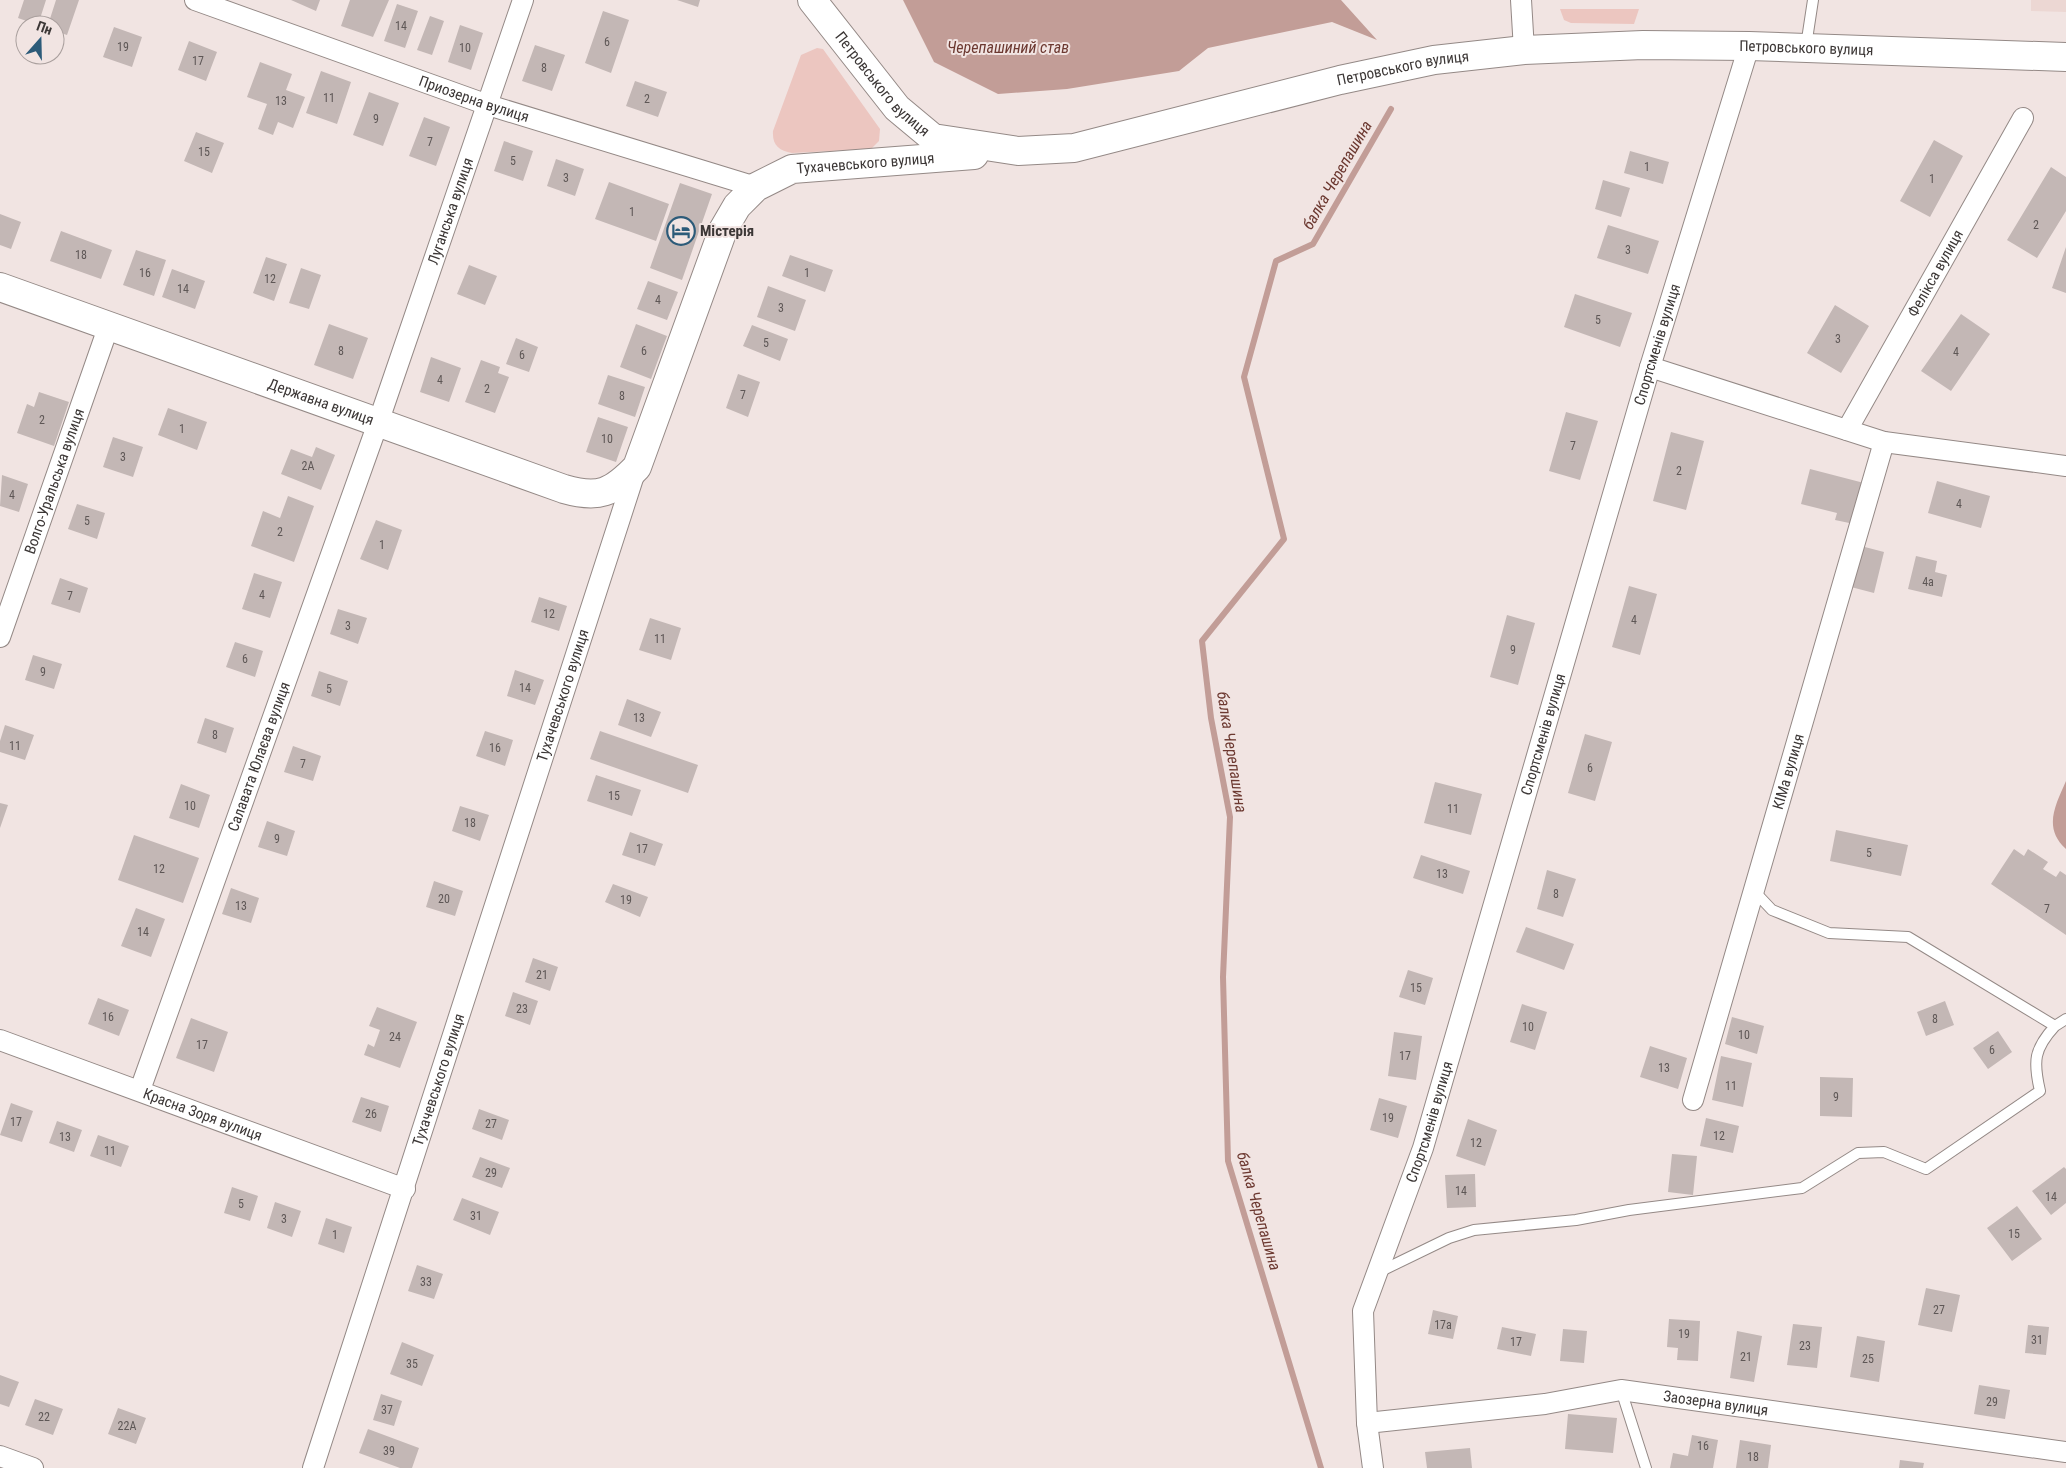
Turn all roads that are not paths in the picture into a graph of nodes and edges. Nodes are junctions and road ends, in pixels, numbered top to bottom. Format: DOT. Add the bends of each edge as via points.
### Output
graph roads {
  1 [pos="195,0"];
  2 [pos="523,0"];
  3 [pos="812,0"];
  4 [pos="1521,0"];
  5 [pos="1813,0"];
  6 [pos="1749,46"];
  7 [pos="1806,47"];
  8 [pos="1524,50"];
  9 [pos="2062,62"];
  10 [pos="488,105"];
  11 [pos="2024,118"];
  12 [pos="1018,151"];
  13 [pos="756,187"];
  14 [pos="0,287"];
  15 [pos="109,325"];
  16 [pos="1650,367"];
  17 [pos="378,423"];
  18 [pos="1847,430"];
  19 [pos="1884,442"];
  20 [pos="2066,466"];
  21 [pos="637,467"];
  22 [pos="0,637"];
  23 [pos="1755,892"];
  24 [pos="2066,1019"];
  25 [pos="2055,1026"];
  26 [pos="0,1040"];
  27 [pos="140,1090"];
  28 [pos="1693,1100"];
  29 [pos="405,1189"];
  30 [pos="1377,1272"];
  31 [pos="1621,1390"];
  32 [pos="1367,1423"];
  33 [pos="2066,1452"];
  34 [pos="0,1456"];
  35 [pos="33,1468"];
  36 [pos="313,1468"];
  37 [pos="1373,1468"];
  38 [pos="1646,1468"];
  1 -- 10 [label="street, Приозерна вулиця"];
  2 -- 10 [label="street, Луганська вулиця"];
  3 -- 12 [label="main road, Петровського вулиця" via="897,108 933,138"];
  4 -- 8 [label="street"];
  5 -- 7 [label="lane"];
  6 -- 7 [label="main road, Петровського вулиця"];
  6 -- 8 [label="main road, Петровського вулиця" via="1643,45"];
  6 -- 16 [label="street, Спортсменів вулиця"];
  7 -- 9 [label="main road, Петровського вулиця"];
  8 -- 12 [label="main road, Петровського вулиця" via="1434,60 1340,80 1074,148"];
  10 -- 13 [label="street, Приозерна вулиця"];
  10 -- 17 [label="street, Луганська вулиця"];
  11 -- 18 [label="street, Фелікса вулиця"];
  12 -- 13 [label="main road, Тухачевського вулиця" via="792,169"];
  13 -- 21 [label="main road, Тухачевського вулиця" via="737,206 723,230"];
  14 -- 15 [label="main road, Державна вулиця"];
  15 -- 17 [label="main road, Державна вулиця"];
  15 -- 22 [label="street, Волго-Уральська вулиця"];
  16 -- 18 [label="street"];
  16 -- 30 [label="street, Спортсменів вулиця" via="1423,1148"];
  17 -- 21 [label="main road, Державна вулиця" via="584,494 611,489"];
  17 -- 27 [label="street, Салавата Юлаєва вулиця"];
  18 -- 19 [label="street"];
  19 -- 20 [label="street"];
  19 -- 23 [label="street, КІМа вулиця"];
  21 -- 29 [label="street, Тухачевського вулиця"];
  23 -- 25 [label="lane" via="1772,910 1829,933 1908,937"];
  23 -- 28 [label="street, КІМа вулиця"];
  24 -- 25 [label="lane"];
  25 -- 30 [label="lane" via="2041,1041 2035,1069 2040,1091 1926,1169 1884,1152 1858,1153 1802,1188 1576,1220 1474,1230 1449,1238"];
  26 -- 27 [label="street, Красна Зоря вулиця"];
  27 -- 29 [label="street, Красна Зоря вулиця"];
  29 -- 36 [label="street, Тухачевського вулиця"];
  30 -- 32 [label="street, Спортсменів вулиця" via="1364,1310"];
  31 -- 32 [label="street, Заозерна вулиця" via="1545,1404"];
  31 -- 33 [label="street, Заозерна вулиця"];
  31 -- 38 [label="lane"];
  32 -- 37 [label="street, Спортсменів вулиця"];
  34 -- 35 [label="street"];
}
